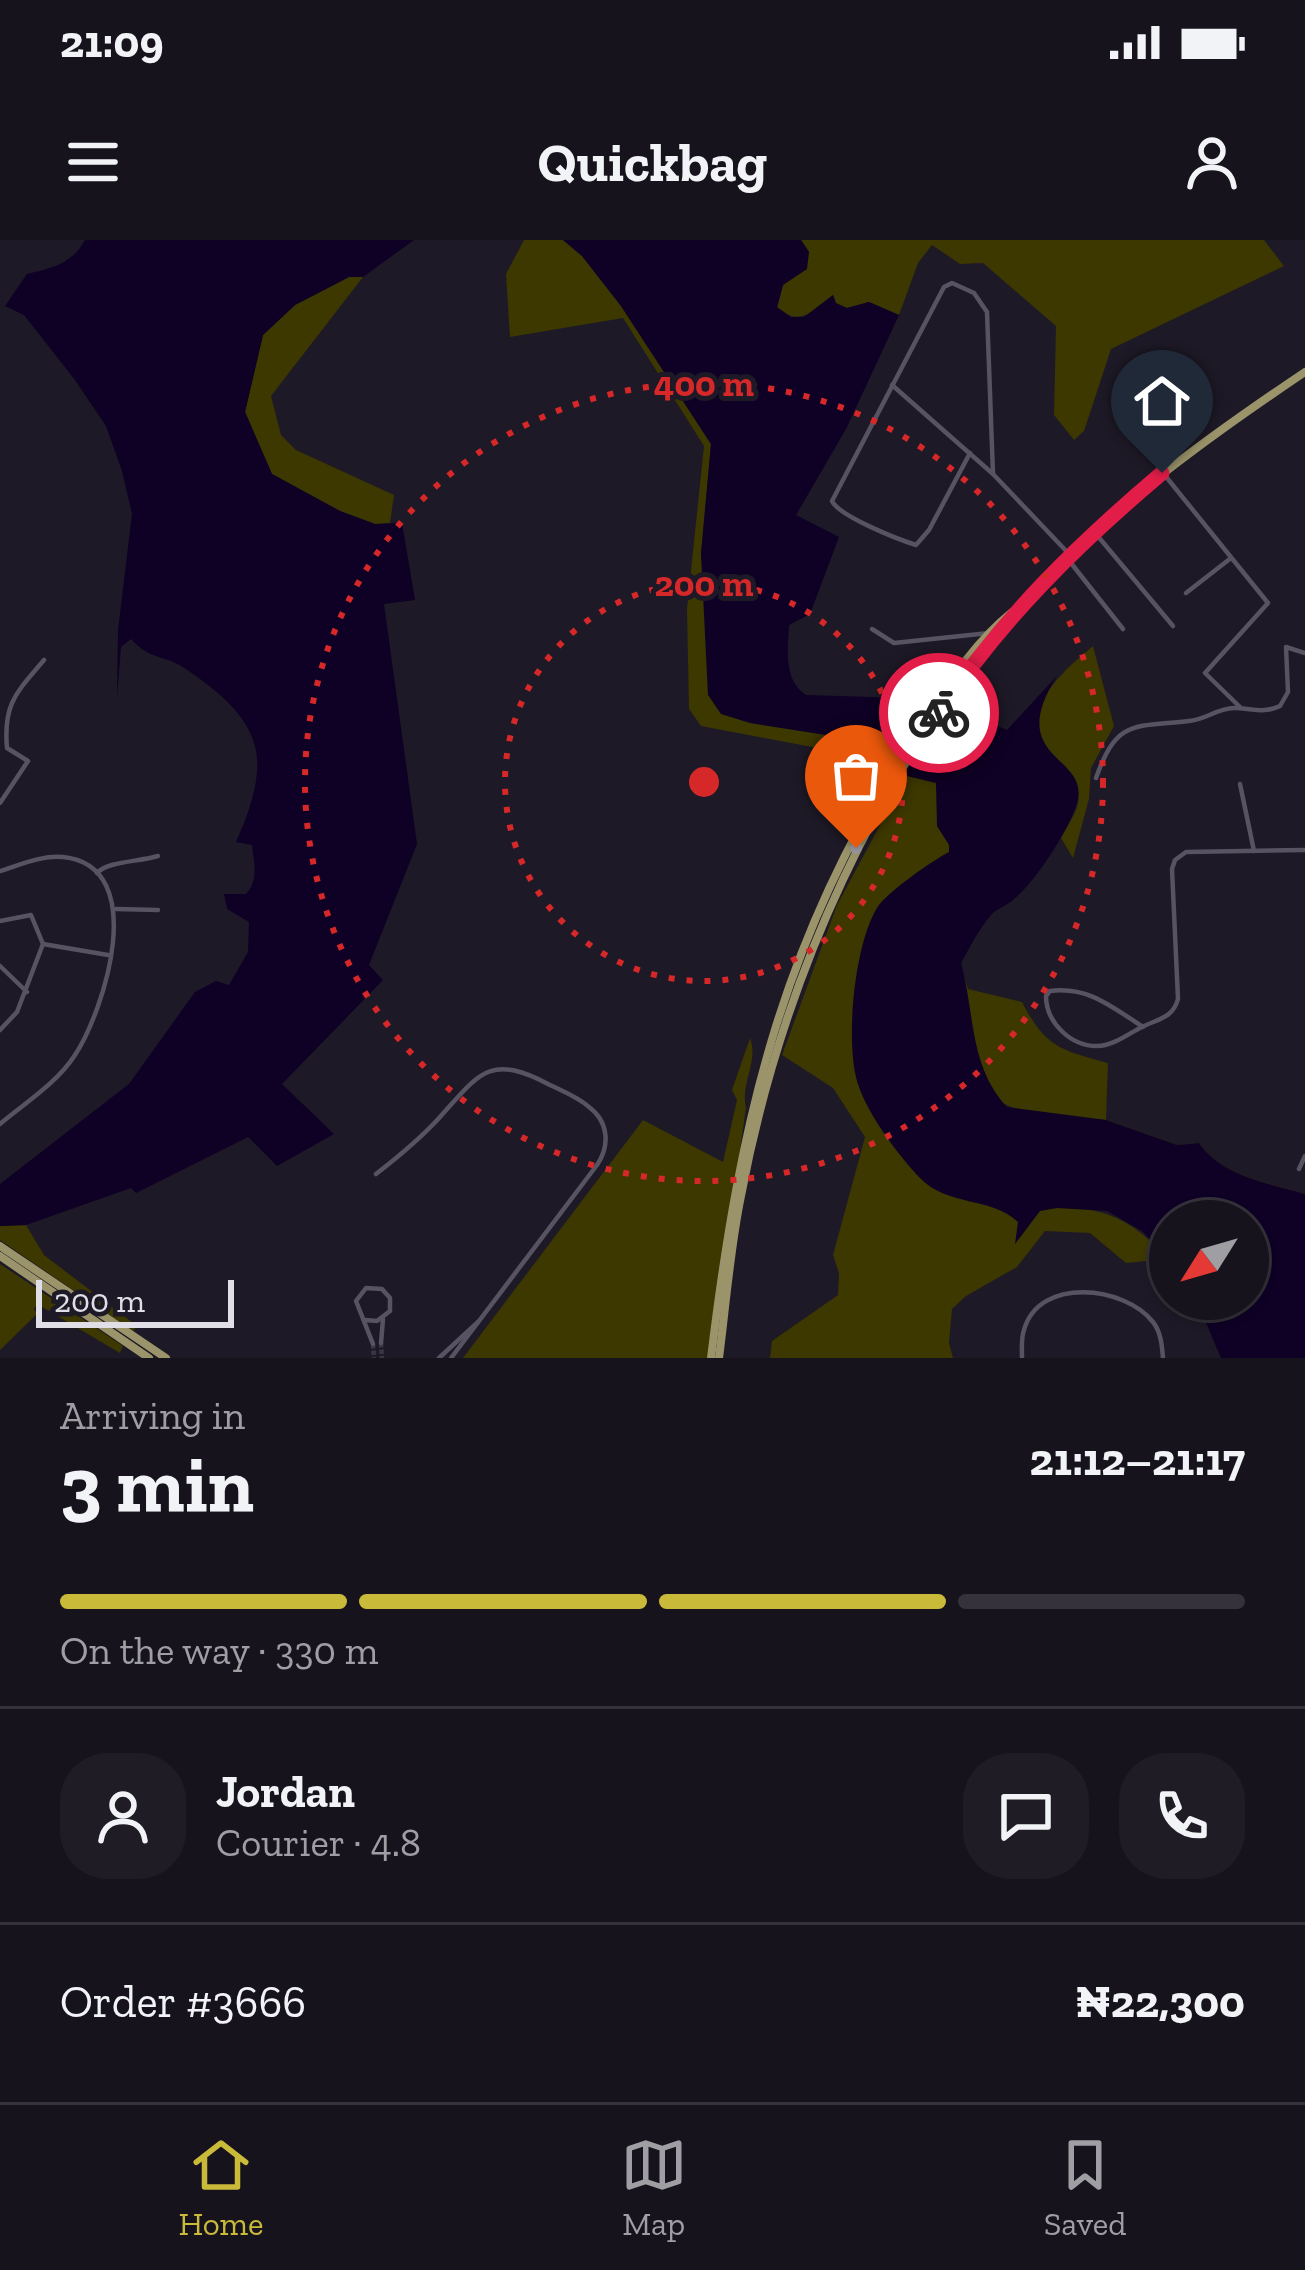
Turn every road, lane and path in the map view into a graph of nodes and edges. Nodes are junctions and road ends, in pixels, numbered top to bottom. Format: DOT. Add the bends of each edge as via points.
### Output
graph roads {
  1 [pos="1305,372"];
  2 [pos="892,385"];
  3 [pos="970,453"];
  4 [pos="1162,473"];
  5 [pos="993,474"];
  6 [pos="1094,532"];
  7 [pos="1068,557"];
  8 [pos="1231,558"];
  9 [pos="1186,593"];
  10 [pos="1024,602"];
  11 [pos="1173,626"];
  12 [pos="872,629"];
  13 [pos="1123,629"];
  14 [pos="989,633"];
  15 [pos="1305,652"];
  16 [pos="44,661"];
  17 [pos="963,670"];
  18 [pos="1241,708"];
  19 [pos="1096,778"];
  20 [pos="1240,784"];
  21 [pos="0,802"];
  22 [pos="1305,850"];
  23 [pos="1254,851"];
  24 [pos="158,856"];
  25 [pos="0,871"];
  26 [pos="96,874"];
  27 [pos="116,909"];
  28 [pos="158,910"];
  29 [pos="0,921"];
  30 [pos="43,944"];
  31 [pos="109,955"];
  32 [pos="0,966"];
  33 [pos="27,992"];
  34 [pos="1143,1027"];
  35 [pos="0,1030"];
  36 [pos="0,1124"];
  37 [pos="1305,1156"];
  38 [pos="1299,1169"];
  39 [pos="376,1174"];
  40 [pos="0,1246"];
  41 [pos="0,1256"];
  42 [pos="482,1318"];
  43 [pos="382,1319"];
  44 [pos="365,1320"];
  45 [pos="149,1358"];
  46 [pos="166,1358"];
  47 [pos="439,1358"];
  48 [pos="451,1358"];
  49 [pos="715,1358"];
  50 [pos="1022,1358"];
  51 [pos="1163,1358"];
  1 -- 4 [label="main road"];
  2 -- 3 [label="street"];
  2 -- 3 [label="street" via="832,501 835,510 916,545"];
  2 -- 5 [label="street" via="944,287 974,292 987,312"];
  3 -- 5 [label="street"];
  4 -- 6 [label="main road"];
  4 -- 8 [label="street"];
  5 -- 7 [label="street"];
  6 -- 7 [label="main road"];
  6 -- 11 [label="street"];
  7 -- 10 [label="main road"];
  7 -- 13 [label="street"];
  8 -- 9 [label="street"];
  8 -- 18 [label="street" via="1268,603 1205,673"];
  10 -- 14 [label="main road"];
  10 -- 17 [label="main road"];
  12 -- 14 [label="street" via="894,643"];
  14 -- 17 [label="main road"];
  15 -- 18 [label="street" via="1286,646 1288,692 1280,706"];
  16 -- 21 [label="street" via="10,703 7,748 28,760"];
  17 -- 49 [label="main road" via="823,896 773,1027 743,1143"];
  18 -- 19 [label="street" via="1121,732"];
  20 -- 23 [label="street"];
  22 -- 23 [label="street"];
  23 -- 34 [label="street" via="1186,852 1175,860 1178,999 1174,1011"];
  24 -- 26 [label="street"];
  25 -- 26 [label="street" via="61,857"];
  26 -- 27 [label="street"];
  27 -- 28 [label="street"];
  27 -- 31 [label="street"];
  29 -- 30 [label="street" via="31,915"];
  30 -- 31 [label="street"];
  30 -- 33 [label="street"];
  31 -- 36 [label="street" via="104,990 76,1054"];
  32 -- 33 [label="street"];
  33 -- 35 [label="street"];
  34 -- 34 [label="street" via="1109,1044 1084,1044 1057,1028 1046,996 1059,989 1086,993"];
  37 -- 38 [label="street"];
  39 -- 42 [label="street" via="473,1078 493,1069 523,1071 599,1118 603,1156"];
  40 -- 46 [label="main road"];
  41 -- 45 [label="main road"];
  42 -- 47 [label="street"];
  42 -- 48 [label="street"];
  43 -- 44 [label="street"];
  43 -- 44 [label="street" via="377,1344"];
  43 -- 44 [label="street" via="390,1298 371,1286 356,1300"];
  50 -- 51 [label="street" via="1030,1317 1053,1298 1078,1292 1142,1311 1159,1333"];
}
